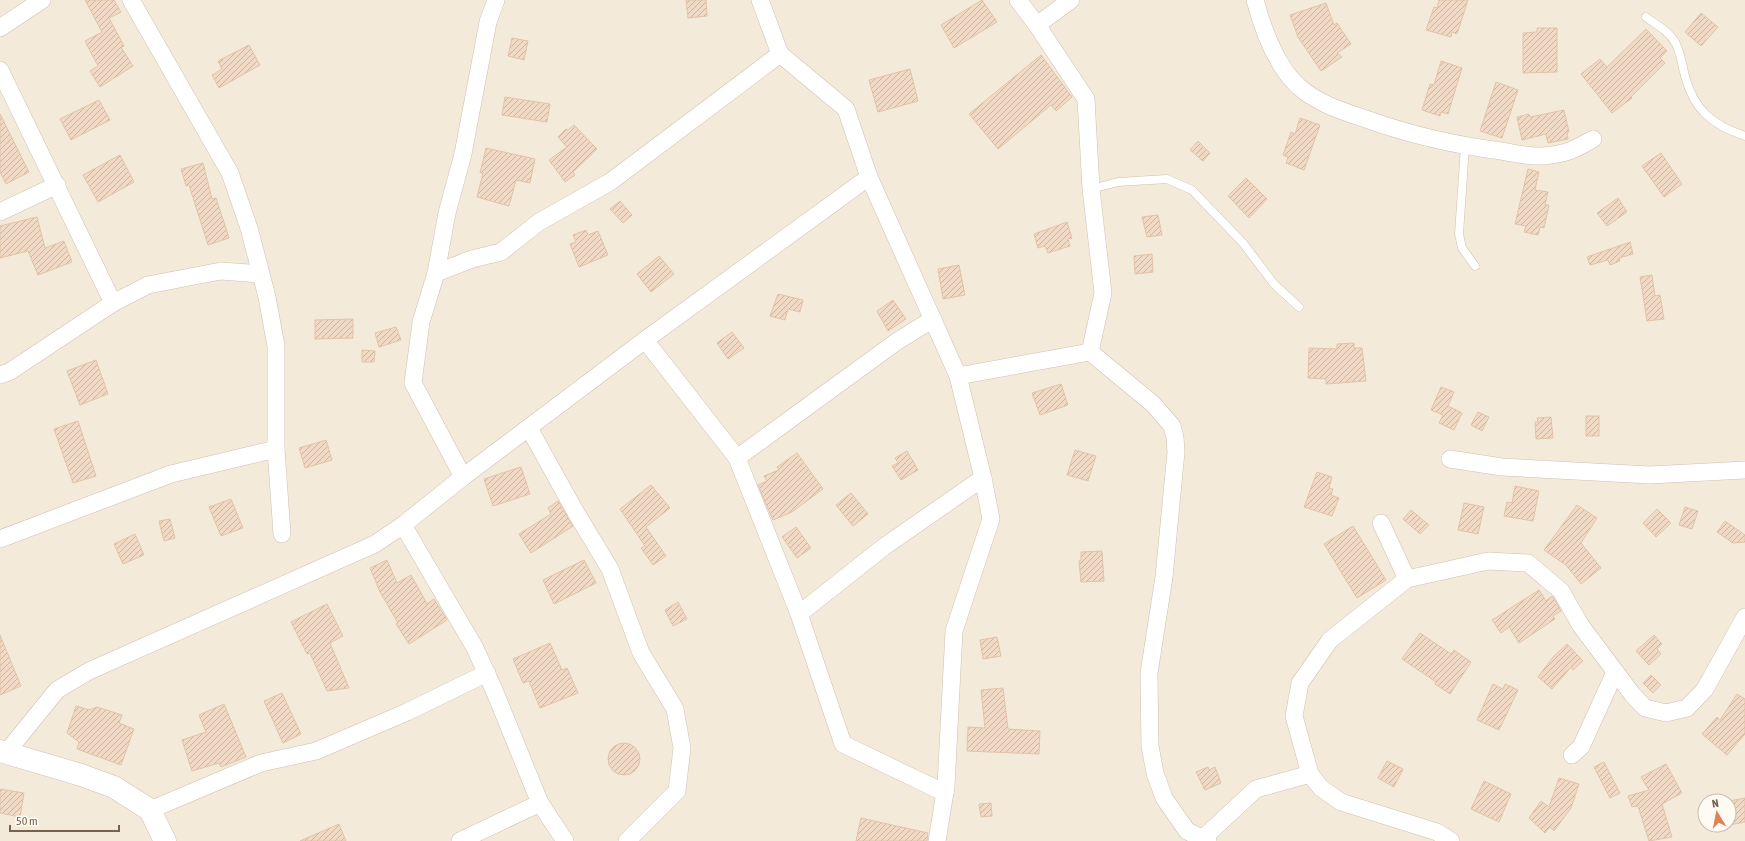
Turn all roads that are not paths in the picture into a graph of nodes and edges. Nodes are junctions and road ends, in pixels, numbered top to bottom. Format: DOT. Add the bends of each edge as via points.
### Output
graph roads {
  1 [pos="131,0"];
  2 [pos="496,0"];
  3 [pos="760,0"];
  4 [pos="1018,0"];
  5 [pos="1071,0"];
  6 [pos="1256,0"];
  7 [pos="35,2"];
  8 [pos="1646,17"];
  9 [pos="1037,25"];
  10 [pos="0,28"];
  11 [pos="780,54"];
  12 [pos="0,70"];
  13 [pos="1745,136"];
  14 [pos="1593,139"];
  15 [pos="1465,146"];
  16 [pos="870,177"];
  17 [pos="57,185"];
  18 [pos="1091,189"];
  19 [pos="0,212"];
  20 [pos="1476,266"];
  21 [pos="436,273"];
  22 [pos="261,274"];
  23 [pos="113,303"];
  24 [pos="1299,307"];
  25 [pos="933,319"];
  26 [pos="645,340"];
  27 [pos="1090,352"];
  28 [pos="0,375"];
  29 [pos="958,376"];
  30 [pos="529,428"];
  31 [pos="276,449"];
  32 [pos="737,458"];
  33 [pos="1450,459"];
  34 [pos="1745,470"];
  35 [pos="463,477"];
  36 [pos="983,478"];
  37 [pos="1381,523"];
  38 [pos="403,525"];
  39 [pos="282,534"];
  40 [pos="0,539"];
  41 [pos="1407,579"];
  42 [pos="799,614"];
  43 [pos="1745,617"];
  44 [pos="1615,672"];
  45 [pos="487,673"];
  46 [pos="3,752"];
  47 [pos="1572,755"];
  48 [pos="1310,774"];
  49 [pos="945,793"];
  50 [pos="540,803"];
  51 [pos="150,810"];
  52 [pos="1204,840"];
  53 [pos="165,841"];
  54 [pos="460,841"];
  55 [pos="565,841"];
  56 [pos="627,841"];
  57 [pos="937,841"];
  58 [pos="1451,841"];
  1 -- 22 [label="street" via="230,174 249,228"];
  2 -- 21 [label="street" via="488,22 463,154 447,213"];
  3 -- 11 [label="street"];
  4 -- 9 [label="street"];
  5 -- 9 [label="street"];
  6 -- 15 [label="street" via="1261,20 1279,61 1298,85 1324,104 1392,128"];
  7 -- 10 [label="street"];
  8 -- 13 [label="lane" via="1670,35 1676,43 1692,97 1706,116 1722,127"];
  9 -- 18 [label="street" via="1086,99"];
  11 -- 16 [label="street" via="846,110"];
  11 -- 21 [label="street" via="610,182 539,222 501,252 472,259"];
  12 -- 17 [label="street"];
  14 -- 15 [label="street" via="1569,152 1541,157"];
  15 -- 20 [label="lane" via="1460,234 1462,248"];
  16 -- 25 [label="street"];
  16 -- 26 [label="street"];
  17 -- 19 [label="street"];
  17 -- 23 [label="street"];
  18 -- 24 [label="lane" via="1118,182 1167,179 1192,190 1243,243 1274,284"];
  18 -- 27 [label="street" via="1103,293"];
  21 -- 35 [label="street" via="421,322 414,383"];
  22 -- 23 [label="street" via="221,271 148,285"];
  22 -- 31 [label="street" via="276,346"];
  23 -- 28 [label="street" via="9,372"];
  25 -- 29 [label="street"];
  25 -- 32 [label="street" via="896,342"];
  26 -- 30 [label="street"];
  26 -- 32 [label="street"];
  27 -- 29 [label="street"];
  27 -- 52 [label="street" via="1153,404 1172,426 1175,437 1176,452 1164,577 1149,673 1150,746 1155,773 1164,798 1187,831"];
  29 -- 36 [label="street"];
  30 -- 35 [label="street"];
  30 -- 56 [label="street" via="610,568 641,653 675,710 682,748 677,791"];
  31 -- 39 [label="street"];
  31 -- 40 [label="street" via="171,474"];
  32 -- 42 [label="street"];
  33 -- 34 [label="street" via="1502,467 1650,475"];
  35 -- 38 [label="street"];
  36 -- 42 [label="street" via="885,546"];
  36 -- 49 [label="street" via="991,519 954,631"];
  37 -- 41 [label="street"];
  38 -- 45 [label="street"];
  38 -- 46 [label="street" via="375,544 89,671 57,690"];
  41 -- 44 [label="street" via="1488,562 1528,564 1561,590 1581,626"];
  41 -- 48 [label="street" via="1330,640 1300,683 1294,716"];
  42 -- 49 [label="street" via="843,744"];
  43 -- 44 [label="street" via="1705,689 1687,708 1666,713 1644,708"];
  44 -- 47 [label="street" via="1581,747"];
  45 -- 50 [label="street"];
  45 -- 51 [label="street" via="407,712 316,751 261,763"];
  46 -- 51 [label="street" via="114,787"];
  48 -- 52 [label="street" via="1256,789"];
  48 -- 58 [label="street" via="1322,788 1341,802 1437,832"];
  49 -- 57 [label="street"];
  50 -- 54 [label="street"];
  50 -- 55 [label="street"];
  51 -- 53 [label="street"];
}
